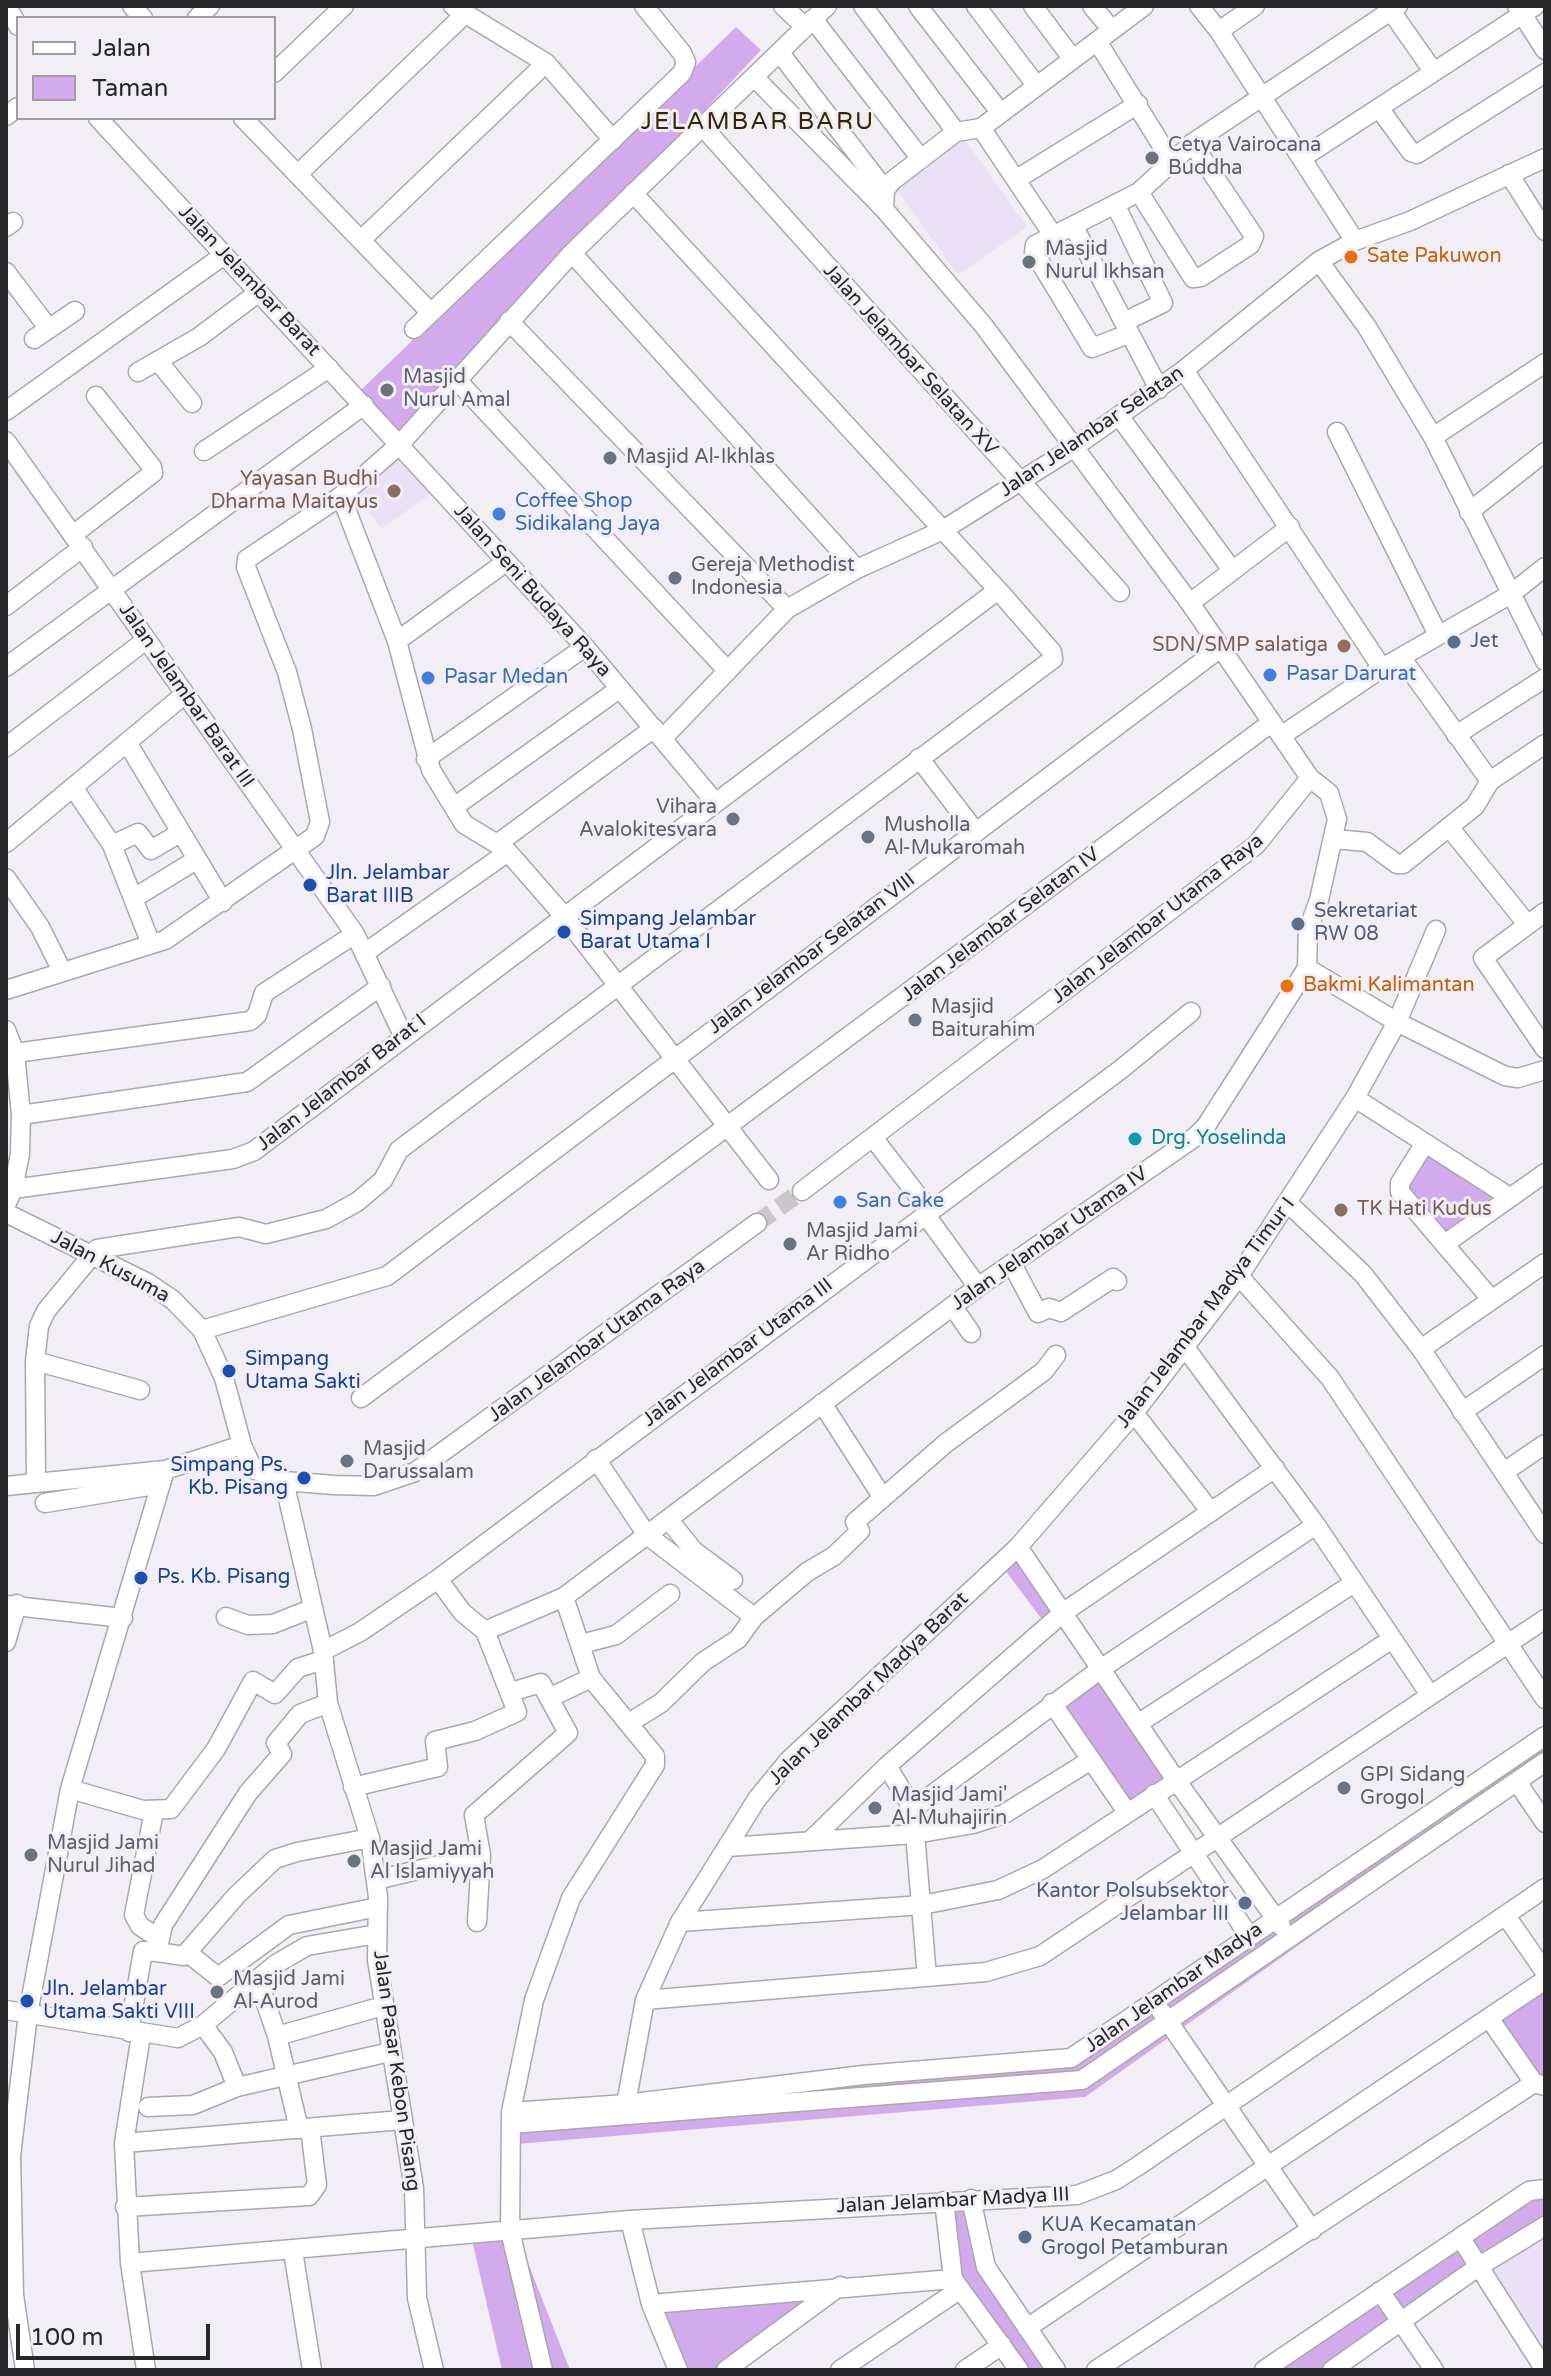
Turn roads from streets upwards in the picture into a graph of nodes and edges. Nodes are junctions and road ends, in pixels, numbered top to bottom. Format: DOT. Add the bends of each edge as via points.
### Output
graph roads {
  1 [pos="344,6"];
  2 [pos="644,6"];
  3 [pos="783,6"];
  4 [pos="863,6"];
  5 [pos="918,6"];
  6 [pos="976,6"];
  7 [pos="1033,6"];
  8 [pos="1092,6"];
  9 [pos="1144,6"];
  10 [pos="1199,6"];
  11 [pos="1255,6"];
  12 [pos="1395,8"];
  13 [pos="1525,9"];
  14 [pos="459,10"];
  15 [pos="815,17"];
  16 [pos="1219,31"];
  17 [pos="1104,35"];
  18 [pos="1545,50"];
  19 [pos="780,53"];
  20 [pos="1069,53"];
  21 [pos="546,63"];
  22 [pos="276,71"];
  23 [pos="1433,71"];
  24 [pos="1545,73"];
  25 [pos="755,78"];
  26 [pos="1036,85"];
  27 [pos="1262,95"];
  28 [pos="1138,104"];
  29 [pos="996,107"];
  30 [pos="1379,108"];
  31 [pos="100,120"];
  32 [pos="245,120"];
  33 [pos="702,126"];
  34 [pos="981,128"];
  35 [pos="956,132"];
  36 [pos="613,140"];
  37 [pos="1192,143"];
  38 [pos="1302,158"];
  39 [pos="1545,158"];
  40 [pos="921,159"];
  41 [pos="1172,162"];
  42 [pos="298,174"];
  43 [pos="1509,174"];
  44 [pos="1017,179"];
  45 [pos="885,190"];
  46 [pos="1139,192"];
  47 [pos="633,193"];
  48 [pos="1116,206"];
  49 [pos="884,209"];
  50 [pos="1074,227"];
  51 [pos="1545,231"];
  52 [pos="1053,235"];
  53 [pos="361,240"];
  54 [pos="1355,241"];
  55 [pos="572,253"];
  56 [pos="224,255"];
  57 [pos="1319,261"];
  58 [pos="6,272"];
  59 [pos="259,292"];
  60 [pos="75,311"];
  61 [pos="430,312"];
  62 [pos="509,321"];
  63 [pos="1126,328"];
  64 [pos="414,329"];
  65 [pos="158,361"];
  66 [pos="1545,363"];
  67 [pos="329,368"];
  68 [pos="1184,370"];
  69 [pos="138,372"];
  70 [pos="455,378"];
  71 [pos="1159,389"];
  72 [pos="96,396"];
  73 [pos="192,403"];
  74 [pos="364,405"];
  75 [pos="6,411"];
  76 [pos="1119,416"];
  77 [pos="1337,432"];
  78 [pos="1433,437"];
  79 [pos="6,441"];
  80 [pos="400,444"];
  81 [pos="1073,448"];
  82 [pos="204,451"];
  83 [pos="1545,452"];
  84 [pos="1020,483"];
  85 [pos="341,496"];
  86 [pos="1469,512"];
  87 [pos="1290,527"];
  88 [pos="943,530"];
  89 [pos="78,541"];
  90 [pos="506,562"];
  91 [pos="1545,567"];
  92 [pos="857,569"];
  93 [pos="1232,570"];
  94 [pos="110,588"];
  95 [pos="998,590"];
  96 [pos="1120,592"];
  97 [pos="1511,594"];
  98 [pos="1190,603"];
  99 [pos="6,606"];
  100 [pos="787,609"];
  101 [pos="1438,635"];
  102 [pos="146,640"];
  103 [pos="397,641"];
  104 [pos="585,647"];
  105 [pos="1219,649"];
  106 [pos="1401,657"];
  107 [pos="1545,661"];
  108 [pos="6,667"];
  109 [pos="1382,668"];
  110 [pos="726,669"];
  111 [pos="1545,678"];
  112 [pos="619,689"];
  113 [pos="185,694"];
  114 [pos="1276,729"];
  115 [pos="659,733"];
  116 [pos="1456,735"];
  117 [pos="128,744"];
  118 [pos="1545,744"];
  119 [pos="6,747"];
  120 [pos="919,758"];
  121 [pos="426,759"];
  122 [pos="1310,778"];
  123 [pos="1490,781"];
  124 [pos="73,787"];
  125 [pos="715,802"];
  126 [pos="454,807"];
  127 [pos="1449,827"];
  128 [pos="975,831"];
  129 [pos="180,833"];
  130 [pos="1334,839"];
  131 [pos="6,843"];
  132 [pos="112,845"];
  133 [pos="502,848"];
  134 [pos="295,850"];
  135 [pos="196,860"];
  136 [pos="6,878"];
  137 [pos="134,898"];
  138 [pos="223,902"];
  139 [pos="1545,912"];
  140 [pos="564,916"];
  141 [pos="1527,924"];
  142 [pos="1436,930"];
  143 [pos="355,934"];
  144 [pos="151,944"];
  145 [pos="366,952"];
  146 [pos="1307,968"];
  147 [pos="62,971"];
  148 [pos="381,986"];
  149 [pos="619,987"];
  150 [pos="6,990"];
  151 [pos="1191,1012"];
  152 [pos="1397,1022"];
  153 [pos="6,1030"];
  154 [pos="403,1035"];
  155 [pos="1545,1049"];
  156 [pos="15,1053"];
  157 [pos="674,1057"];
  158 [pos="1545,1070"];
  159 [pos="1355,1098"];
  160 [pos="21,1115"];
  161 [pos="730,1126"];
  162 [pos="874,1139"];
  163 [pos="1425,1143"];
  164 [pos="1545,1173"];
  165 [pos="769,1180"];
  166 [pos="802,1191"];
  167 [pos="1508,1196"];
  168 [pos="1289,1204"];
  169 [pos="8,1209"];
  170 [pos="925,1214"];
  171 [pos="757,1223"];
  172 [pos="1446,1243"];
  173 [pos="90,1255"];
  174 [pos="1545,1263"];
  175 [pos="1012,1264"];
  176 [pos="1239,1276"];
  177 [pos="1117,1281"];
  178 [pos="978,1287"];
  179 [pos="1491,1299"];
  180 [pos="953,1307"];
  181 [pos="202,1330"];
  182 [pos="971,1333"];
  183 [pos="1184,1346"];
  184 [pos="1421,1349"];
  185 [pos="1056,1355"];
  186 [pos="1545,1355"];
  187 [pos="35,1361"];
  188 [pos="140,1390"];
  189 [pos="361,1398"];
  190 [pos="822,1403"];
  191 [pos="1462,1412"];
  192 [pos="1134,1413"];
  193 [pos="1545,1444"];
  194 [pos="242,1445"];
  195 [pos="596,1459"];
  196 [pos="1275,1468"];
  197 [pos="253,1469"];
  198 [pos="1504,1472"];
  199 [pos="163,1477"];
  200 [pos="36,1481"];
  201 [pos="284,1481"];
  202 [pos="6,1486"];
  203 [pos="883,1498"];
  204 [pos="45,1503"];
  205 [pos="1211,1512"];
  206 [pos="668,1519"];
  207 [pos="1316,1525"];
  208 [pos="1545,1534"];
  209 [pos="647,1535"];
  210 [pos="1018,1547"];
  211 [pos="438,1579"];
  212 [pos="733,1580"];
  213 [pos="1354,1583"];
  214 [pos="670,1594"];
  215 [pos="564,1597"];
  216 [pos="11,1605"];
  217 [pos="311,1609"];
  218 [pos="1064,1612"];
  219 [pos="226,1617"];
  220 [pos="754,1617"];
  221 [pos="123,1618"];
  222 [pos="1545,1619"];
  223 [pos="485,1631"];
  224 [pos="1392,1639"];
  225 [pos="6,1642"];
  226 [pos="581,1644"];
  227 [pos="1507,1644"];
  228 [pos="323,1655"];
  229 [pos="1102,1668"];
  230 [pos="591,1678"];
  231 [pos="511,1692"];
  232 [pos="1430,1695"];
  233 [pos="549,1698"];
  234 [pos="1545,1699"];
  235 [pos="328,1703"];
  236 [pos="1052,1703"];
  237 [pos="629,1723"];
  238 [pos="1139,1723"];
  239 [pos="1545,1736"];
  240 [pos="1091,1760"];
  241 [pos="1545,1762"];
  242 [pos="887,1766"];
  243 [pos="1176,1780"];
  244 [pos="1517,1782"];
  245 [pos="353,1787"];
  246 [pos="70,1789"];
  247 [pos="1154,1794"];
  248 [pos="913,1809"];
  249 [pos="154,1811"];
  250 [pos="1127,1812"];
  251 [pos="1545,1823"];
  252 [pos="915,1834"];
  253 [pos="1218,1837"];
  254 [pos="370,1838"];
  255 [pos="810,1841"];
  256 [pos="728,1847"];
  257 [pos="1193,1852"];
  258 [pos="481,1855"];
  259 [pos="376,1880"];
  260 [pos="1545,1888"];
  261 [pos="922,1905"];
  262 [pos="378,1907"];
  263 [pos="1506,1916"];
  264 [pos="1276,1918"];
  265 [pos="477,1922"];
  266 [pos="680,1922"];
  267 [pos="377,1934"];
  268 [pos="1249,1936"];
  269 [pos="1288,1936"];
  270 [pos="158,1946"];
  271 [pos="188,1953"];
  272 [pos="1545,1972"];
  273 [pos="927,1977"];
  274 [pos="258,1980"];
  275 [pos="1545,1980"];
  276 [pos="645,2000"];
  277 [pos="1155,2002"];
  278 [pos="383,2006"];
  279 [pos="6,2010"];
  280 [pos="28,2014"];
  281 [pos="1489,2018"];
  282 [pos="1168,2021"];
  283 [pos="203,2025"];
  284 [pos="135,2034"];
  285 [pos="277,2036"];
  286 [pos="390,2052"];
  287 [pos="888,2073"];
  288 [pos="863,2075"];
  289 [pos="288,2077"];
  290 [pos="1540,2085"];
  291 [pos="12,2087"];
  292 [pos="237,2087"];
  293 [pos="889,2094"];
  294 [pos="862,2096"];
  295 [pos="626,2104"];
  296 [pos="148,2107"];
  297 [pos="1226,2107"];
  298 [pos="511,2118"];
  299 [pos="402,2120"];
  300 [pos="304,2128"];
  301 [pos="124,2143"];
  302 [pos="9,2157"];
  303 [pos="1268,2167"];
  304 [pos="1545,2189"];
  305 [pos="971,2199"];
  306 [pos="944,2201"];
  307 [pos="125,2207"];
  308 [pos="630,2220"];
  309 [pos="10,2222"];
  310 [pos="1545,2226"];
  311 [pos="1312,2230"];
  312 [pos="510,2231"];
  313 [pos="1460,2237"];
  314 [pos="417,2241"];
  315 [pos="293,2251"];
  316 [pos="130,2263"];
  317 [pos="1478,2267"];
  318 [pos="956,2284"];
  319 [pos="841,2286"];
  320 [pos="1380,2291"];
  321 [pos="10,2296"];
  322 [pos="651,2304"];
  323 [pos="1401,2323"];
  324 [pos="1027,2328"];
  325 [pos="1002,2345"];
  326 [pos="1545,2368"];
  327 [pos="434,2369"];
  328 [pos="25,2370"];
  329 [pos="146,2370"];
  330 [pos="312,2370"];
  331 [pos="543,2370"];
  332 [pos="678,2370"];
  333 [pos="726,2370"];
  334 [pos="840,2370"];
  335 [pos="965,2370"];
  336 [pos="1019,2370"];
  337 [pos="1056,2370"];
  338 [pos="1096,2370"];
  339 [pos="1264,2370"];
  340 [pos="1332,2370"];
  341 [pos="1434,2370"];
  1 -- 22 [label="street"];
  2 -- 36 [label="street" via="686,62 682,73"];
  3 -- 15 [label="street"];
  4 -- 35 [label="street"];
  5 -- 29 [label="street"];
  6 -- 26 [label="street"];
  7 -- 20 [label="street"];
  8 -- 17 [label="street"];
  9 -- 17 [label="street"];
  10 -- 16 [label="street"];
  11 -- 16 [label="street"];
  12 -- 23 [label="street"];
  12 -- 27 [label="street"];
  13 -- 18 [label="street"];
  13 -- 23 [label="street"];
  14 -- 21 [label="street"];
  14 -- 42 [label="street"];
  15 -- 19 [label="street"];
  15 -- 40 [label="street"];
  16 -- 27 [label="street"];
  17 -- 20 [label="street"];
  17 -- 28 [label="street"];
  19 -- 25 [label="street"];
  19 -- 45 [label="street"];
  20 -- 26 [label="street"];
  21 -- 36 [label="street"];
  21 -- 53 [label="street"];
  23 -- 30 [label="street"];
  24 -- 30 [label="street" via="1417,154"];
  25 -- 33 [label="street"];
  25 -- 49 [label="street"];
  26 -- 29 [label="street"];
  27 -- 37 [label="street"];
  27 -- 38 [label="street"];
  28 -- 41 [label="street"];
  28 -- 44 [label="street"];
  29 -- 34 [label="street"];
  30 -- 38 [label="street"];
  31 -- 56 [label="street, Jalan Jelambar Barat"];
  32 -- 42 [label="street"];
  33 -- 47 [label="street"];
  33 -- 84 [label="street, Jalan Jelambar Selatan XV"];
  34 -- 35 [label="street"];
  34 -- 44 [label="street"];
  35 -- 40 [label="street"];
  36 -- 61 [label="street"];
  37 -- 41 [label="street"];
  37 -- 46 [label="street" via="1254,236 1250,245 1193,278"];
  38 -- 54 [label="street"];
  39 -- 43 [label="street, Jalan Jelambar Selatan"];
  40 -- 45 [label="street"];
  41 -- 46 [label="street"];
  42 -- 53 [label="street"];
  43 -- 51 [label="street"];
  43 -- 54 [label="street, Jalan Jelambar Selatan"];
  44 -- 52 [label="street"];
  45 -- 49 [label="street"];
  46 -- 48 [label="street"];
  47 -- 55 [label="street"];
  47 -- 88 [label="street"];
  48 -- 50 [label="street"];
  48 -- 63 [label="street" via="1163,303"];
  49 -- 81 [label="street" via="984,326"];
  50 -- 52 [label="street"];
  50 -- 63 [label="street"];
  52 -- 63 [label="street" via="1033,249 1092,348"];
  53 -- 61 [label="street"];
  54 -- 57 [label="street, Jalan Jelambar Selatan"];
  55 -- 62 [label="street"];
  55 -- 92 [label="street"];
  56 -- 59 [label="street, Jalan Jelambar Barat"];
  56 -- 75 [label="street"];
  57 -- 68 [label="street, Jalan Jelambar Selatan"];
  57 -- 78 [label="street" via="1367,327"];
  58 -- 60 [label="street" via="42,334"];
  59 -- 65 [label="street"];
  59 -- 67 [label="street, Jalan Jelambar Barat"];
  61 -- 64 [label="street"];
  62 -- 70 [label="street"];
  62 -- 100 [label="street"];
  63 -- 71 [label="street"];
  65 -- 69 [label="street"];
  65 -- 73 [label="street"];
  66 -- 78 [label="street"];
  67 -- 74 [label="street, Jalan Jelambar Barat"];
  67 -- 82 [label="street"];
  68 -- 71 [label="street, Jalan Jelambar Selatan"];
  68 -- 87 [label="street"];
  70 -- 80 [label="street"];
  70 -- 110 [label="street"];
  71 -- 76 [label="street, Jalan Jelambar Selatan"];
  72 -- 89 [label="street" via="153,473"];
  74 -- 80 [label="street, Jalan Jelambar Barat"];
  74 -- 94 [label="street"];
  76 -- 81 [label="street, Jalan Jelambar Selatan"];
  76 -- 93 [label="street"];
  77 -- 101 [label="street"];
  78 -- 86 [label="street"];
  79 -- 89 [label="street, Jalan Jelambar Barat III"];
  80 -- 85 [label="street"];
  80 -- 90 [label="street, Jalan Seni Budaya Raya"];
  81 -- 84 [label="street, Jalan Jelambar Selatan"];
  81 -- 98 [label="street"];
  83 -- 86 [label="street"];
  84 -- 88 [label="street, Jalan Jelambar Selatan"];
  84 -- 96 [label="street, Jalan Jelambar Selatan XV"];
  85 -- 103 [label="street"];
  85 -- 134 [label="street" via="246,563 287,672 320,822 315,836"];
  86 -- 97 [label="street"];
  87 -- 93 [label="street"];
  87 -- 109 [label="street"];
  88 -- 92 [label="street, Jalan Jelambar Selatan"];
  88 -- 95 [label="street"];
  89 -- 94 [label="street, Jalan Jelambar Barat III"];
  89 -- 99 [label="street"];
  90 -- 103 [label="street"];
  90 -- 104 [label="street, Jalan Seni Budaya Raya"];
  91 -- 97 [label="street, Jalan Jelambar Selatan IV"];
  92 -- 100 [label="street, Jalan Jelambar Selatan"];
  93 -- 98 [label="street"];
  94 -- 102 [label="street, Jalan Jelambar Barat III"];
  94 -- 108 [label="street"];
  95 -- 120 [label="street" via="1052,652 1051,662"];
  95 -- 125 [label="street, Jalan Jelambar Barat I"];
  97 -- 101 [label="street, Jalan Jelambar Selatan IV"];
  97 -- 107 [label="street"];
  98 -- 105 [label="street"];
  100 -- 110 [label="street, Jalan Jelambar Selatan"];
  101 -- 106 [label="street, Jalan Jelambar Selatan IV"];
  102 -- 113 [label="street, Jalan Jelambar Barat III"];
  102 -- 119 [label="street"];
  103 -- 121 [label="street"];
  104 -- 112 [label="street, Jalan Seni Budaya Raya"];
  104 -- 121 [label="street"];
  105 -- 114 [label="street"];
  105 -- 128 [label="street, Jalan Jelambar Selatan VIII"];
  106 -- 109 [label="street, Jalan Jelambar Selatan IV"];
  106 -- 116 [label="street"];
  109 -- 114 [label="street, Jalan Jelambar Selatan IV"];
  110 -- 115 [label="street, Jalan Jelambar Selatan"];
  111 -- 116 [label="street"];
  112 -- 115 [label="street, Jalan Seni Budaya Raya"];
  112 -- 126 [label="street"];
  113 -- 117 [label="street"];
  113 -- 134 [label="street, Jalan Jelambar Barat III"];
  114 -- 122 [label="street"];
  114 -- 161 [label="street, Jalan Jelambar Selatan IV"];
  115 -- 125 [label="street, Jalan Seni Budaya Raya"];
  115 -- 133 [label="street, Jalan Jelambar Selatan"];
  116 -- 123 [label="street"];
  117 -- 124 [label="street"];
  117 -- 129 [label="street"];
  118 -- 123 [label="street"];
  120 -- 128 [label="street"];
  120 -- 149 [label="street"];
  121 -- 126 [label="street"];
  122 -- 130 [label="street" via="1329,793 1337,809"];
  122 -- 162 [label="street, Jalan Jelambar Utama Raya" via="1256,845"];
  123 -- 127 [label="street" via="1475,806"];
  124 -- 131 [label="street"];
  124 -- 132 [label="street"];
  125 -- 140 [label="street, Jalan Jelambar Barat I"];
  126 -- 133 [label="street" via="464,824"];
  127 -- 130 [label="street" via="1400,865 1367,842"];
  127 -- 141 [label="street"];
  128 -- 157 [label="street, Jalan Jelambar Selatan VIII"];
  129 -- 132 [label="street" via="151,850 138,833"];
  129 -- 135 [label="street"];
  130 -- 146 [label="street" via="1308,930"];
  132 -- 137 [label="street"];
  133 -- 140 [label="street"];
  133 -- 145 [label="street, Jalan Jelambar Selatan"];
  134 -- 138 [label="street"];
  134 -- 143 [label="street, Jalan Jelambar Barat III"];
  135 -- 137 [label="street"];
  135 -- 138 [label="street"];
  136 -- 147 [label="street"];
  137 -- 144 [label="street"];
  138 -- 144 [label="street" via="173,936"];
  139 -- 141 [label="street"];
  140 -- 149 [label="street"];
  140 -- 154 [label="street, Jalan Jelambar Barat I"];
  141 -- 155 [label="street" via="1486,953 1485,964"];
  142 -- 152 [label="street, Jalan Jelambar Madya Timur I"];
  143 -- 145 [label="street, Jalan Jelambar Barat III"];
  143 -- 156 [label="street" via="264,993 250,1021"];
  144 -- 147 [label="street"];
  145 -- 148 [label="street, Jalan Jelambar Barat III"];
  146 -- 152 [label="street"];
  146 -- 175 [label="street, Jalan Jelambar Utama IV" via="1206,1126"];
  147 -- 150 [label="street"];
  148 -- 154 [label="street, Jalan Jelambar Barat III"];
  148 -- 160 [label="street" via="247,1082"];
  149 -- 157 [label="street"];
  149 -- 173 [label="street" via="399,1150 379,1184 335,1214 266,1234 239,1227 105,1245"];
  151 -- 170 [label="street, Jalan Jelambar Utama III"];
  152 -- 158 [label="street" via="1510,1078"];
  152 -- 159 [label="street, Jalan Jelambar Madya Timur I"];
  153 -- 156 [label="street"];
  154 -- 169 [label="street, Jalan Jelambar Barat I" via="243,1156"];
  156 -- 160 [label="street"];
  157 -- 161 [label="street"];
  157 -- 181 [label="street, Jalan Jelambar Selatan VIII" via="387,1276"];
  159 -- 163 [label="street"];
  159 -- 168 [label="street, Jalan Jelambar Madya Timur I"];
  160 -- 169 [label="street" via="20,1154"];
  161 -- 165 [label="street"];
  161 -- 189 [label="street, Jalan Jelambar Selatan IV"];
  162 -- 166 [label="street, Jalan Jelambar Utama Raya"];
  162 -- 170 [label="street" via="923,1202"];
  163 -- 167 [label="street"];
  163 -- 172 [label="street" via="1399,1187"];
  164 -- 167 [label="street"];
  167 -- 172 [label="street"];
  168 -- 176 [label="street, Jalan Jelambar Madya Timur I"];
  168 -- 184 [label="street" via="1363,1274"];
  169 -- 173 [label="street, Jalan Kusuma"];
  170 -- 178 [label="street"];
  170 -- 195 [label="street, Jalan Jelambar Utama III"];
  171 -- 201 [label="street, Jalan Jelambar Utama Raya" via="415,1472 374,1486"];
  172 -- 179 [label="street"];
  173 -- 181 [label="street, Jalan Kusuma" via="158,1290"];
  173 -- 187 [label="street" via="42,1318"];
  174 -- 179 [label="street"];
  175 -- 177 [label="street" via="1039,1313 1049,1308 1061,1312 1113,1278"];
  175 -- 178 [label="street, Jalan Jelambar Utama IV"];
  176 -- 183 [label="street, Jalan Jelambar Madya Timur I"];
  176 -- 227 [label="street" via="1330,1378"];
  178 -- 180 [label="street, Jalan Jelambar Utama IV"];
  179 -- 184 [label="street"];
  180 -- 182 [label="street"];
  180 -- 190 [label="street, Jalan Jelambar Utama IV"];
  181 -- 194 [label="street, Jalan Kusuma" via="224,1378"];
  183 -- 192 [label="street, Jalan Jelambar Madya Timur I"];
  183 -- 196 [label="street"];
  184 -- 191 [label="street"];
  185 -- 203 [label="street" via="1044,1371 946,1443"];
  186 -- 191 [label="street"];
  187 -- 188 [label="street"];
  187 -- 200 [label="street"];
  190 -- 203 [label="street"];
  190 -- 206 [label="street, Jalan Jelambar Utama IV"];
  191 -- 198 [label="street"];
  192 -- 205 [label="street"];
  192 -- 210 [label="street, Jalan Jelambar Madya Timur I"];
  193 -- 198 [label="street"];
  194 -- 197 [label="street, Jalan Kusuma"];
  194 -- 199 [label="street"];
  195 -- 209 [label="street"];
  195 -- 211 [label="street, Jalan Jelambar Utama III"];
  196 -- 205 [label="street"];
  196 -- 207 [label="street"];
  197 -- 201 [label="street, Jalan Jelambar Utama Raya"];
  198 -- 208 [label="street"];
  199 -- 200 [label="street"];
  199 -- 204 [label="street"];
  199 -- 221 [label="street"];
  200 -- 202 [label="street"];
  201 -- 217 [label="street, Jalan Pasar Kebon Pisang"];
  203 -- 220 [label="street" via="855,1522 860,1531 834,1556"];
  205 -- 218 [label="street"];
  206 -- 209 [label="street, Jalan Jelambar Utama IV"];
  206 -- 212 [label="street" via="694,1551"];
  207 -- 213 [label="street"];
  207 -- 229 [label="street"];
  209 -- 215 [label="street, Jalan Jelambar Utama IV"];
  209 -- 220 [label="street"];
  210 -- 218 [label="street"];
  210 -- 256 [label="street, Jalan Jelambar Madya Barat" via="789,1760"];
  211 -- 223 [label="street" via="462,1612"];
  211 -- 228 [label="street, Jalan Jelambar Utama III"];
  213 -- 224 [label="street"];
  213 -- 238 [label="street"];
  214 -- 226 [label="street" via="616,1635"];
  215 -- 223 [label="street, Jalan Jelambar Utama IV"];
  215 -- 226 [label="street"];
  216 -- 221 [label="street"];
  216 -- 225 [label="street"];
  217 -- 219 [label="street" via="273,1624 248,1625"];
  217 -- 228 [label="street, Jalan Pasar Kebon Pisang"];
  218 -- 229 [label="street"];
  218 -- 242 [label="street"];
  220 -- 237 [label="street" via="738,1639"];
  221 -- 246 [label="street"];
  222 -- 227 [label="street"];
  223 -- 231 [label="street"];
  224 -- 232 [label="street"];
  224 -- 243 [label="street"];
  226 -- 230 [label="street"];
  227 -- 232 [label="street"];
  227 -- 234 [label="street"];
  228 -- 235 [label="street, Jalan Pasar Kebon Pisang"];
  228 -- 249 [label="street, Jalan Jelambar Utama III" via="298,1668 275,1694 253,1681 216,1749 174,1805"];
  229 -- 236 [label="street"];
  229 -- 238 [label="street"];
  230 -- 233 [label="street"];
  230 -- 237 [label="street"];
  231 -- 233 [label="street" via="541,1683"];
  231 -- 245 [label="street" via="516,1713 434,1741 438,1767"];
  232 -- 253 [label="street"];
  233 -- 258 [label="street" via="568,1733 475,1812"];
  235 -- 245 [label="street, Jalan Pasar Kebon Pisang"];
  235 -- 270 [label="street" via="300,1714 276,1743 282,1754 248,1793 163,1925"];
  236 -- 240 [label="street"];
  236 -- 248 [label="street"];
  237 -- 298 [label="street" via="655,1756 655,1765 571,1898 534,2000"];
  238 -- 243 [label="street"];
  239 -- 264 [label="street, Jalan Jelambar Madya"];
  240 -- 250 [label="street"];
  240 -- 252 [label="street" via="997,1817"];
  241 -- 244 [label="street, Jalan Jelambar Madya"];
  242 -- 248 [label="street"];
  242 -- 255 [label="street"];
  243 -- 247 [label="street"];
  243 -- 253 [label="street"];
  244 -- 251 [label="street"];
  244 -- 269 [label="street, Jalan Jelambar Madya"];
  245 -- 254 [label="street, Jalan Pasar Kebon Pisang"];
  246 -- 249 [label="street"];
  246 -- 280 [label="street"];
  247 -- 250 [label="street"];
  247 -- 257 [label="street"];
  248 -- 252 [label="street"];
  249 -- 270 [label="street" via="134,1915"];
  250 -- 261 [label="street" via="1022,1879 976,1896"];
  252 -- 255 [label="street"];
  252 -- 261 [label="street"];
  253 -- 257 [label="street"];
  253 -- 264 [label="street"];
  254 -- 259 [label="street, Jalan Pasar Kebon Pisang"];
  254 -- 271 [label="street" via="275,1859"];
  255 -- 256 [label="street"];
  256 -- 266 [label="street, Jalan Jelambar Madya Barat"];
  257 -- 268 [label="street"];
  257 -- 273 [label="street" via="1040,1956 986,1972"];
  258 -- 259 [label="street"];
  258 -- 265 [label="street"];
  259 -- 262 [label="street, Jalan Pasar Kebon Pisang"];
  260 -- 263 [label="street, Jalan Jelambar Madya III"];
  261 -- 266 [label="street"];
  261 -- 273 [label="street"];
  262 -- 267 [label="street, Jalan Pasar Kebon Pisang"];
  262 -- 271 [label="street" via="293,1923 216,1978"];
  263 -- 272 [label="street"];
  263 -- 297 [label="street, Jalan Jelambar Madya III"];
  264 -- 268 [label="street, Jalan Jelambar Madya"];
  264 -- 269 [label="street"];
  266 -- 276 [label="street, Jalan Jelambar Madya Barat"];
  267 -- 274 [label="street" via="307,1946"];
  267 -- 278 [label="street, Jalan Pasar Kebon Pisang"];
  268 -- 277 [label="street, Jalan Jelambar Madya"];
  269 -- 282 [label="street, Jalan Jelambar Madya"];
  270 -- 271 [label="street" via="184,1957"];
  270 -- 284 [label="street" via="143,1951"];
  273 -- 276 [label="street"];
  274 -- 283 [label="street"];
  274 -- 285 [label="street"];
  275 -- 281 [label="street"];
  276 -- 295 [label="street, Jalan Jelambar Madya Barat"];
  277 -- 282 [label="street"];
  277 -- 287 [label="street, Jalan Jelambar Madya" via="1071,2058"];
  278 -- 285 [label="street"];
  278 -- 286 [label="street, Jalan Pasar Kebon Pisang"];
  279 -- 280 [label="street"];
  280 -- 284 [label="street"];
  280 -- 291 [label="street"];
  281 -- 290 [label="street"];
  281 -- 303 [label="street"];
  282 -- 293 [label="street, Jalan Jelambar Madya" via="1082,2080"];
  282 -- 297 [label="street"];
  283 -- 284 [label="street" via="178,2038"];
  283 -- 292 [label="street" via="223,2052"];
  284 -- 301 [label="street"];
  285 -- 289 [label="street"];
  286 -- 289 [label="street"];
  286 -- 299 [label="street, Jalan Pasar Kebon Pisang"];
  287 -- 288 [label="street, Jalan Jelambar Madya"];
  287 -- 293 [label="street"];
  288 -- 294 [label="street"];
  288 -- 295 [label="street, Jalan Jelambar Madya"];
  289 -- 292 [label="street"];
  289 -- 300 [label="street"];
  290 -- 311 [label="street"];
  291 -- 302 [label="street"];
  292 -- 296 [label="street" via="193,2105"];
  293 -- 294 [label="street, Jalan Jelambar Madya"];
  294 -- 298 [label="street, Jalan Jelambar Madya"];
  295 -- 298 [label="street, Jalan Jelambar Madya"];
  297 -- 303 [label="street"];
  297 -- 305 [label="street, Jalan Jelambar Madya III" via="1116,2180 1092,2190"];
  298 -- 312 [label="street"];
  299 -- 300 [label="street"];
  299 -- 314 [label="street, Jalan Pasar Kebon Pisang"];
  300 -- 301 [label="street"];
  300 -- 307 [label="street" via="317,2185 309,2196"];
  301 -- 307 [label="street"];
  302 -- 309 [label="street"];
  303 -- 311 [label="street"];
  303 -- 324 [label="street"];
  304 -- 313 [label="street" via="1529,2191"];
  305 -- 306 [label="street, Jalan Jelambar Madya III"];
  305 -- 324 [label="street" via="986,2267"];
  306 -- 308 [label="street, Jalan Jelambar Madya III"];
  306 -- 318 [label="street"];
  307 -- 316 [label="street"];
  308 -- 312 [label="street, Jalan Jelambar Madya III"];
  308 -- 322 [label="street"];
  309 -- 321 [label="street"];
  310 -- 317 [label="street"];
  311 -- 338 [label="street"];
  312 -- 314 [label="street, Jalan Jelambar Madya III"];
  312 -- 331 [label="street"];
  313 -- 317 [label="street"];
  313 -- 320 [label="street"];
  314 -- 315 [label="street, Jalan Jelambar Madya III"];
  314 -- 327 [label="street, Jalan Pasar Kebon Pisang" via="417,2298"];
  315 -- 316 [label="street, Jalan Jelambar Madya III"];
  315 -- 330 [label="street"];
  316 -- 329 [label="street"];
  317 -- 323 [label="street"];
  317 -- 326 [label="street"];
  318 -- 319 [label="street"];
  318 -- 325 [label="street"];
  318 -- 334 [label="street"];
  319 -- 322 [label="street"];
  319 -- 333 [label="street"];
  320 -- 323 [label="street"];
  320 -- 339 [label="street"];
  321 -- 328 [label="street"];
  322 -- 332 [label="street"];
  323 -- 340 [label="street"];
  323 -- 341 [label="street"];
  324 -- 337 [label="street"];
  325 -- 335 [label="street"];
  325 -- 336 [label="street"];
}
